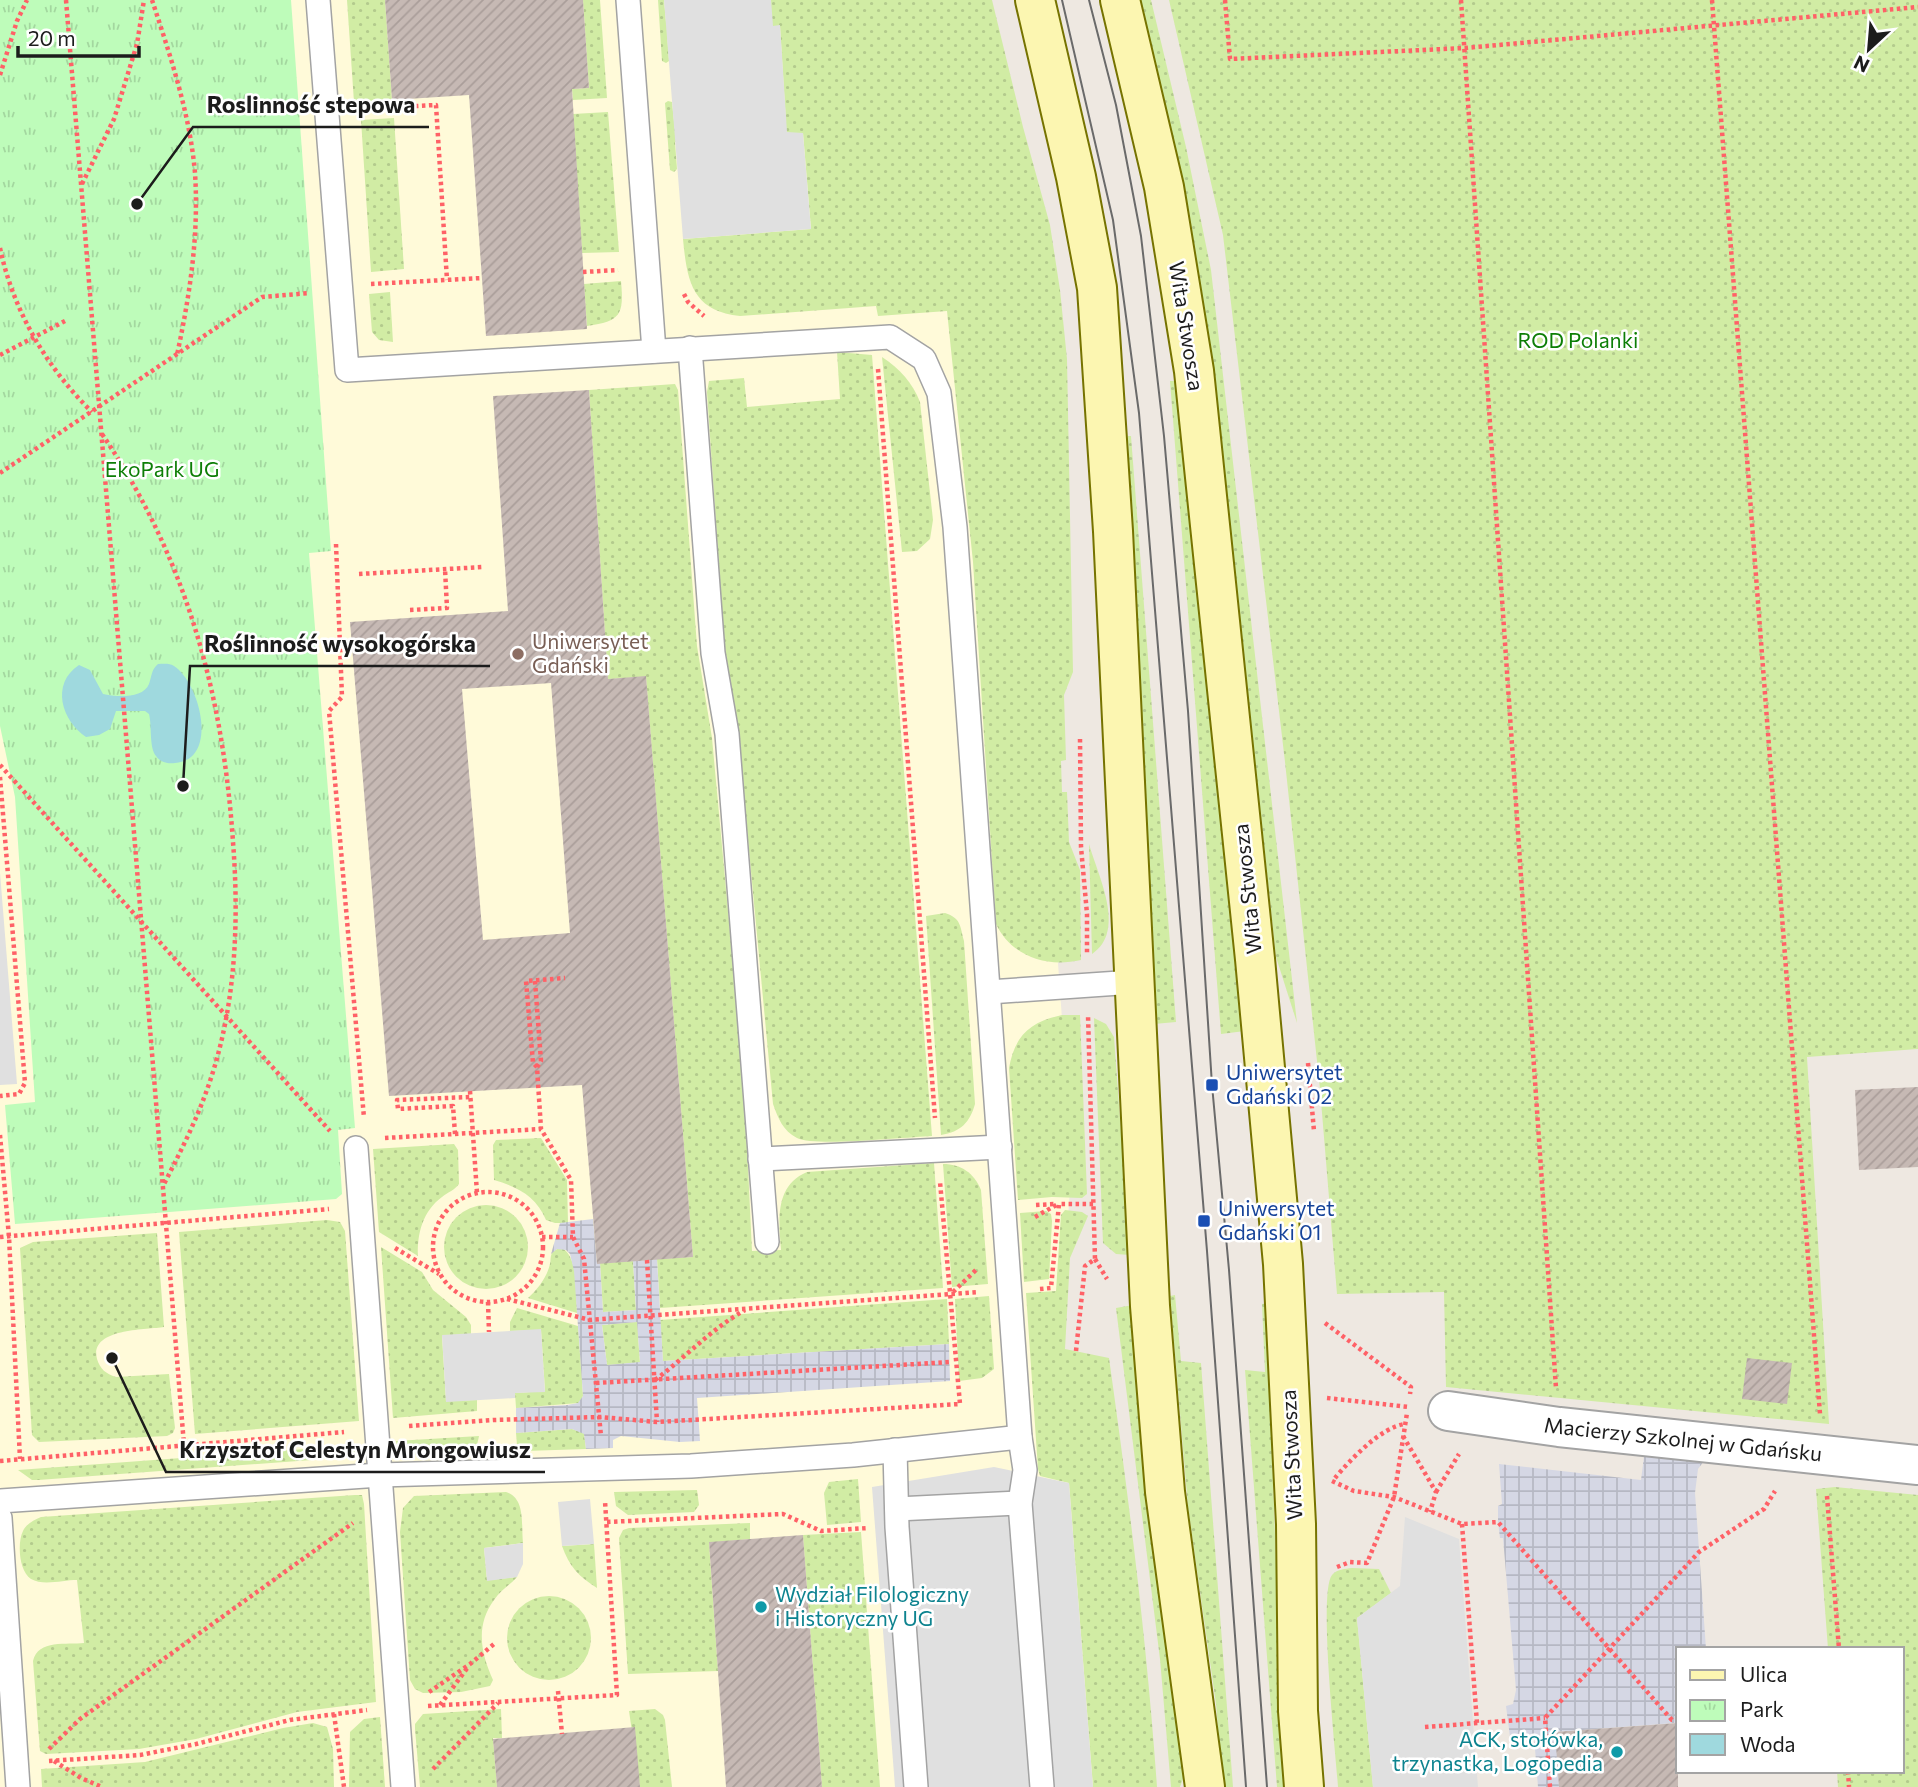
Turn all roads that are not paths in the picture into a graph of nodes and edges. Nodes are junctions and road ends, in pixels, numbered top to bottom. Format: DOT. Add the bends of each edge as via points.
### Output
graph roads {
  1 [pos="318,0"];
  2 [pos="628,0"];
  3 [pos="1035,0"];
  4 [pos="1120,0"];
  5 [pos="690,348"];
  6 [pos="654,351"];
  7 [pos="1134,982"];
  8 [pos="989,992"];
  9 [pos="1000,1147"];
  10 [pos="356,1148"];
  11 [pos="760,1159"];
  12 [pos="767,1242"];
  13 [pos="1448,1411"];
  14 [pos="1020,1437"];
  15 [pos="895,1450"];
  16 [pos="1918,1465"];
  17 [pos="380,1475"];
  18 [pos="0,1501"];
  19 [pos="1020,1503"];
  20 [pos="897,1510"];
  21 [pos="0,1518"];
  22 [pos="413,1783"];
  23 [pos="18,1787"];
  24 [pos="916,1787"];
  25 [pos="1042,1787"];
  26 [pos="1205,1787"];
  27 [pos="1304,1787"];
  1 -- 6 [label="lane" via="347,370"];
  2 -- 6 [label="lane"];
  3 -- 7 [label="street" via="1097,288"];
  4 -- 27 [label="street, Wita Stwosza" via="1164,187 1194,371 1253,932 1283,1264"];
  5 -- 6 [label="lane"];
  5 -- 8 [label="lane" via="890,337 924,359 939,393 955,527"];
  5 -- 11 [label="lane" via="713,653 727,734"];
  7 -- 8 [label="lane"];
  7 -- 26 [label="street" via="1150,1306 1165,1492"];
  8 -- 9 [label="lane"];
  9 -- 11 [label="lane"];
  9 -- 14 [label="lane"];
  10 -- 17 [label="lane"];
  11 -- 12 [label="lane"];
  13 -- 16 [label="street, Macierzy Szkolnej w Gdańsku"];
  14 -- 15 [label="lane"];
  14 -- 19 [label="lane" via="1025,1470"];
  15 -- 17 [label="lane" via="691,1466"];
  15 -- 20 [label="lane"];
  17 -- 18 [label="lane"];
  17 -- 22 [label="lane" via="401,1708"];
  19 -- 20 [label="lane"];
  19 -- 25 [label="lane"];
  20 -- 24 [label="lane"];
  21 -- 23 [label="lane" via="26,1762"];
}
